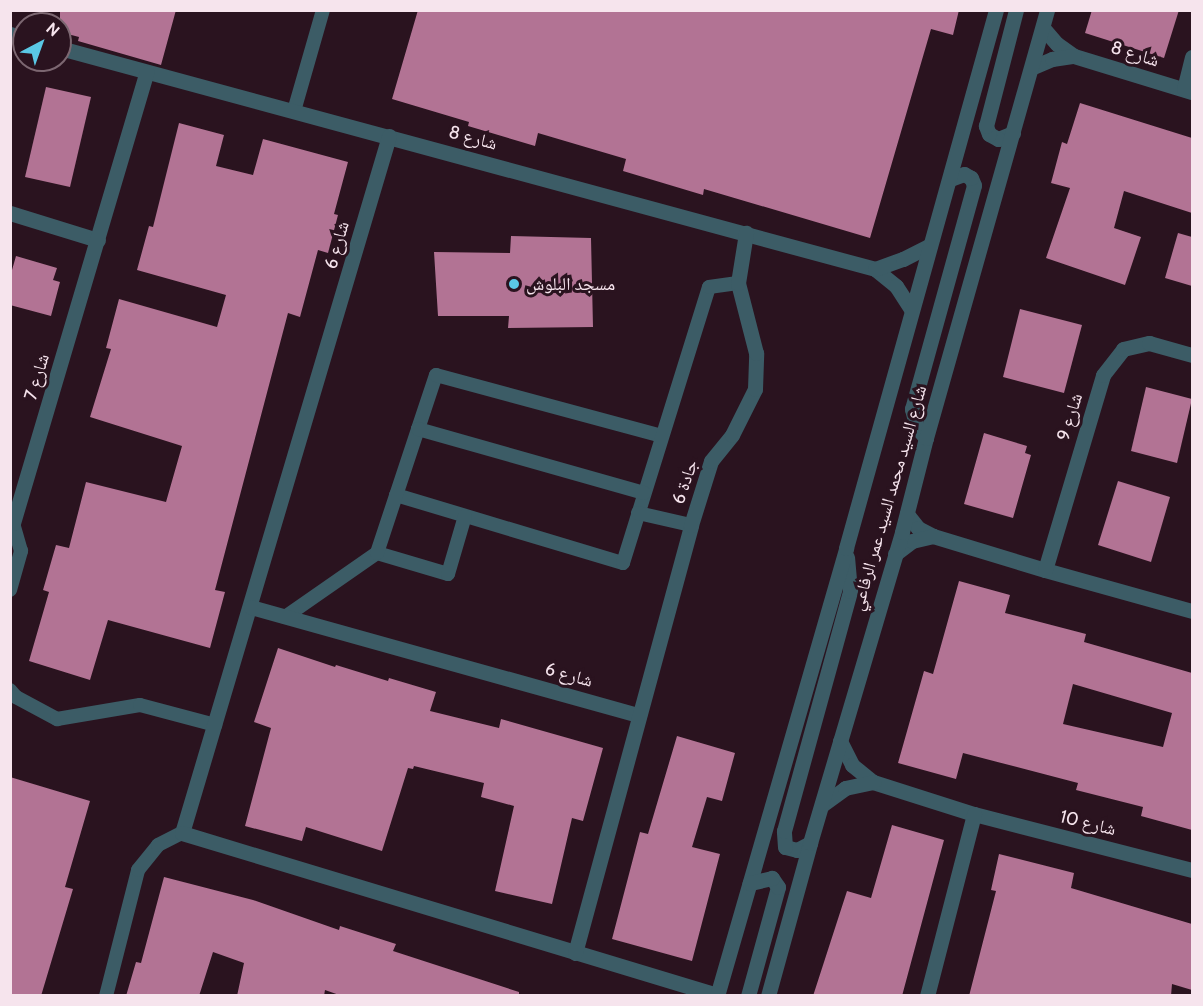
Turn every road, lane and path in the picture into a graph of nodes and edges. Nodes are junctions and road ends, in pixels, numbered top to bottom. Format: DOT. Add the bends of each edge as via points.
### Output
graph roads {
  1 [pos="323,10"];
  2 [pos="996,10"];
  3 [pos="1016,10"];
  4 [pos="1047,10"];
  5 [pos="1043,28"];
  6 [pos="72,51"];
  7 [pos="1074,56"];
  8 [pos="1192,57"];
  9 [pos="1033,68"];
  10 [pos="147,72"];
  11 [pos="1188,90"];
  12 [pos="294,111"];
  13 [pos="1013,134"];
  14 [pos="389,136"];
  15 [pos="950,179"];
  16 [pos="10,213"];
  17 [pos="746,233"];
  18 [pos="98,240"];
  19 [pos="930,245"];
  20 [pos="874,269"];
  21 [pos="738,283"];
  22 [pos="911,309"];
  23 [pos="1192,355"];
  24 [pos="418,429"];
  25 [pos="662,436"];
  26 [pos="926,438"];
  27 [pos="644,493"];
  28 [pos="396,495"];
  29 [pos="638,513"];
  30 [pos="907,514"];
  31 [pos="465,516"];
  32 [pos="12,523"];
  33 [pos="691,525"];
  34 [pos="933,536"];
  35 [pos="846,548"];
  36 [pos="377,553"];
  37 [pos="895,554"];
  38 [pos="1045,570"];
  39 [pos="10,590"];
  40 [pos="251,608"];
  41 [pos="1192,611"];
  42 [pos="285,617"];
  43 [pos="10,690"];
  44 [pos="639,715"];
  45 [pos="215,724"];
  46 [pos="840,741"];
  47 [pos="873,782"];
  48 [pos="822,804"];
  49 [pos="974,814"];
  50 [pos="182,833"];
  51 [pos="810,843"];
  52 [pos="1192,870"];
  53 [pos="750,883"];
  54 [pos="575,953"];
  55 [pos="717,995"];
  56 [pos="106,996"];
  57 [pos="748,996"];
  58 [pos="768,996"];
  59 [pos="927,996"];
  1 -- 12 [label="lane"];
  2 -- 15 [label="street, شارع السيد محمد السيد عمر الرفاعي"];
  3 -- 13 [label="street" via="986,126 989,134 998,139"];
  4 -- 5 [label="street, شارع السيد محمد السيد عمر الرفاعي"];
  5 -- 7 [label="street, شارع 8"];
  5 -- 9 [label="street, شارع السيد محمد السيد عمر الرفاعي"];
  6 -- 10 [label="street, شارع 8"];
  7 -- 9 [label="street, شارع 8" via="1052,59"];
  7 -- 11 [label="street, شارع 8"];
  8 -- 11 [label="street, شارع 8"];
  9 -- 13 [label="street, شارع السيد محمد السيد عمر الرفاعي"];
  10 -- 12 [label="street, شارع 8"];
  10 -- 18 [label="street, شارع 7"];
  12 -- 14 [label="street, شارع 8"];
  13 -- 26 [label="street, شارع السيد محمد السيد عمر الرفاعي"];
  14 -- 17 [label="street, شارع 8"];
  14 -- 40 [label="street, شارع 6"];
  15 -- 19 [label="street, شارع السيد محمد السيد عمر الرفاعي"];
  15 -- 26 [label="street" via="964,174 974,185 912,409 916,428"];
  16 -- 18 [label="street"];
  17 -- 20 [label="street, شارع 8"];
  17 -- 21 [label="street, جادة 6"];
  18 -- 32 [label="street, شارع 7"];
  19 -- 20 [label="street"];
  19 -- 22 [label="street, شارع السيد محمد السيد عمر الرفاعي"];
  20 -- 22 [label="street, شارع 8" via="896,286"];
  21 -- 25 [label="lane" via="709,287"];
  21 -- 33 [label="street, جادة 6" via="756,354 755,389 732,435 711,461"];
  22 -- 35 [label="street, شارع السيد محمد السيد عمر الرفاعي"];
  23 -- 38 [label="street, شارع 9" via="1149,343 1123,349 1103,375"];
  24 -- 25 [label="lane" via="436,375"];
  24 -- 27 [label="lane"];
  24 -- 28 [label="lane"];
  25 -- 27 [label="lane"];
  26 -- 30 [label="street, شارع السيد محمد السيد عمر الرفاعي"];
  27 -- 29 [label="lane"];
  28 -- 31 [label="lane"];
  28 -- 36 [label="lane"];
  29 -- 31 [label="lane" via="623,563"];
  29 -- 33 [label="lane"];
  30 -- 34 [label="street" via="918,528"];
  30 -- 37 [label="street, شارع السيد محمد السيد عمر الرفاعي"];
  31 -- 36 [label="lane" via="448,574"];
  32 -- 39 [label="lane" via="21,551"];
  33 -- 44 [label="street, جادة 6"];
  34 -- 37 [label="street" via="912,541"];
  34 -- 38 [label="street"];
  35 -- 51 [label="street" via="850,591 784,831 785,847 797,850"];
  35 -- 53 [label="street, شارع السيد محمد السيد عمر الرفاعي"];
  36 -- 42 [label="lane"];
  37 -- 46 [label="street, شارع السيد محمد السيد عمر الرفاعي"];
  38 -- 41 [label="street"];
  40 -- 42 [label="street, شارع 6"];
  40 -- 45 [label="street, شارع 6"];
  42 -- 44 [label="street, شارع 6"];
  43 -- 45 [label="lane" via="57,719 140,705"];
  44 -- 54 [label="street"];
  45 -- 50 [label="street, شارع 6"];
  46 -- 47 [label="street, شارع 10" via="852,765"];
  46 -- 48 [label="street, شارع السيد محمد السيد عمر الرفاعي"];
  47 -- 48 [label="street" via="845,788"];
  47 -- 49 [label="street, شارع 10"];
  48 -- 51 [label="street, شارع السيد محمد السيد عمر الرفاعي"];
  49 -- 52 [label="street, شارع 10"];
  49 -- 59 [label="street"];
  50 -- 54 [label="street"];
  50 -- 56 [label="lane" via="158,845 138,870"];
  51 -- 58 [label="street, شارع السيد محمد السيد عمر الرفاعي"];
  53 -- 55 [label="street, شارع السيد محمد السيد عمر الرفاعي"];
  53 -- 57 [label="street" via="772,878 778,887"];
  54 -- 55 [label="street"];
}
